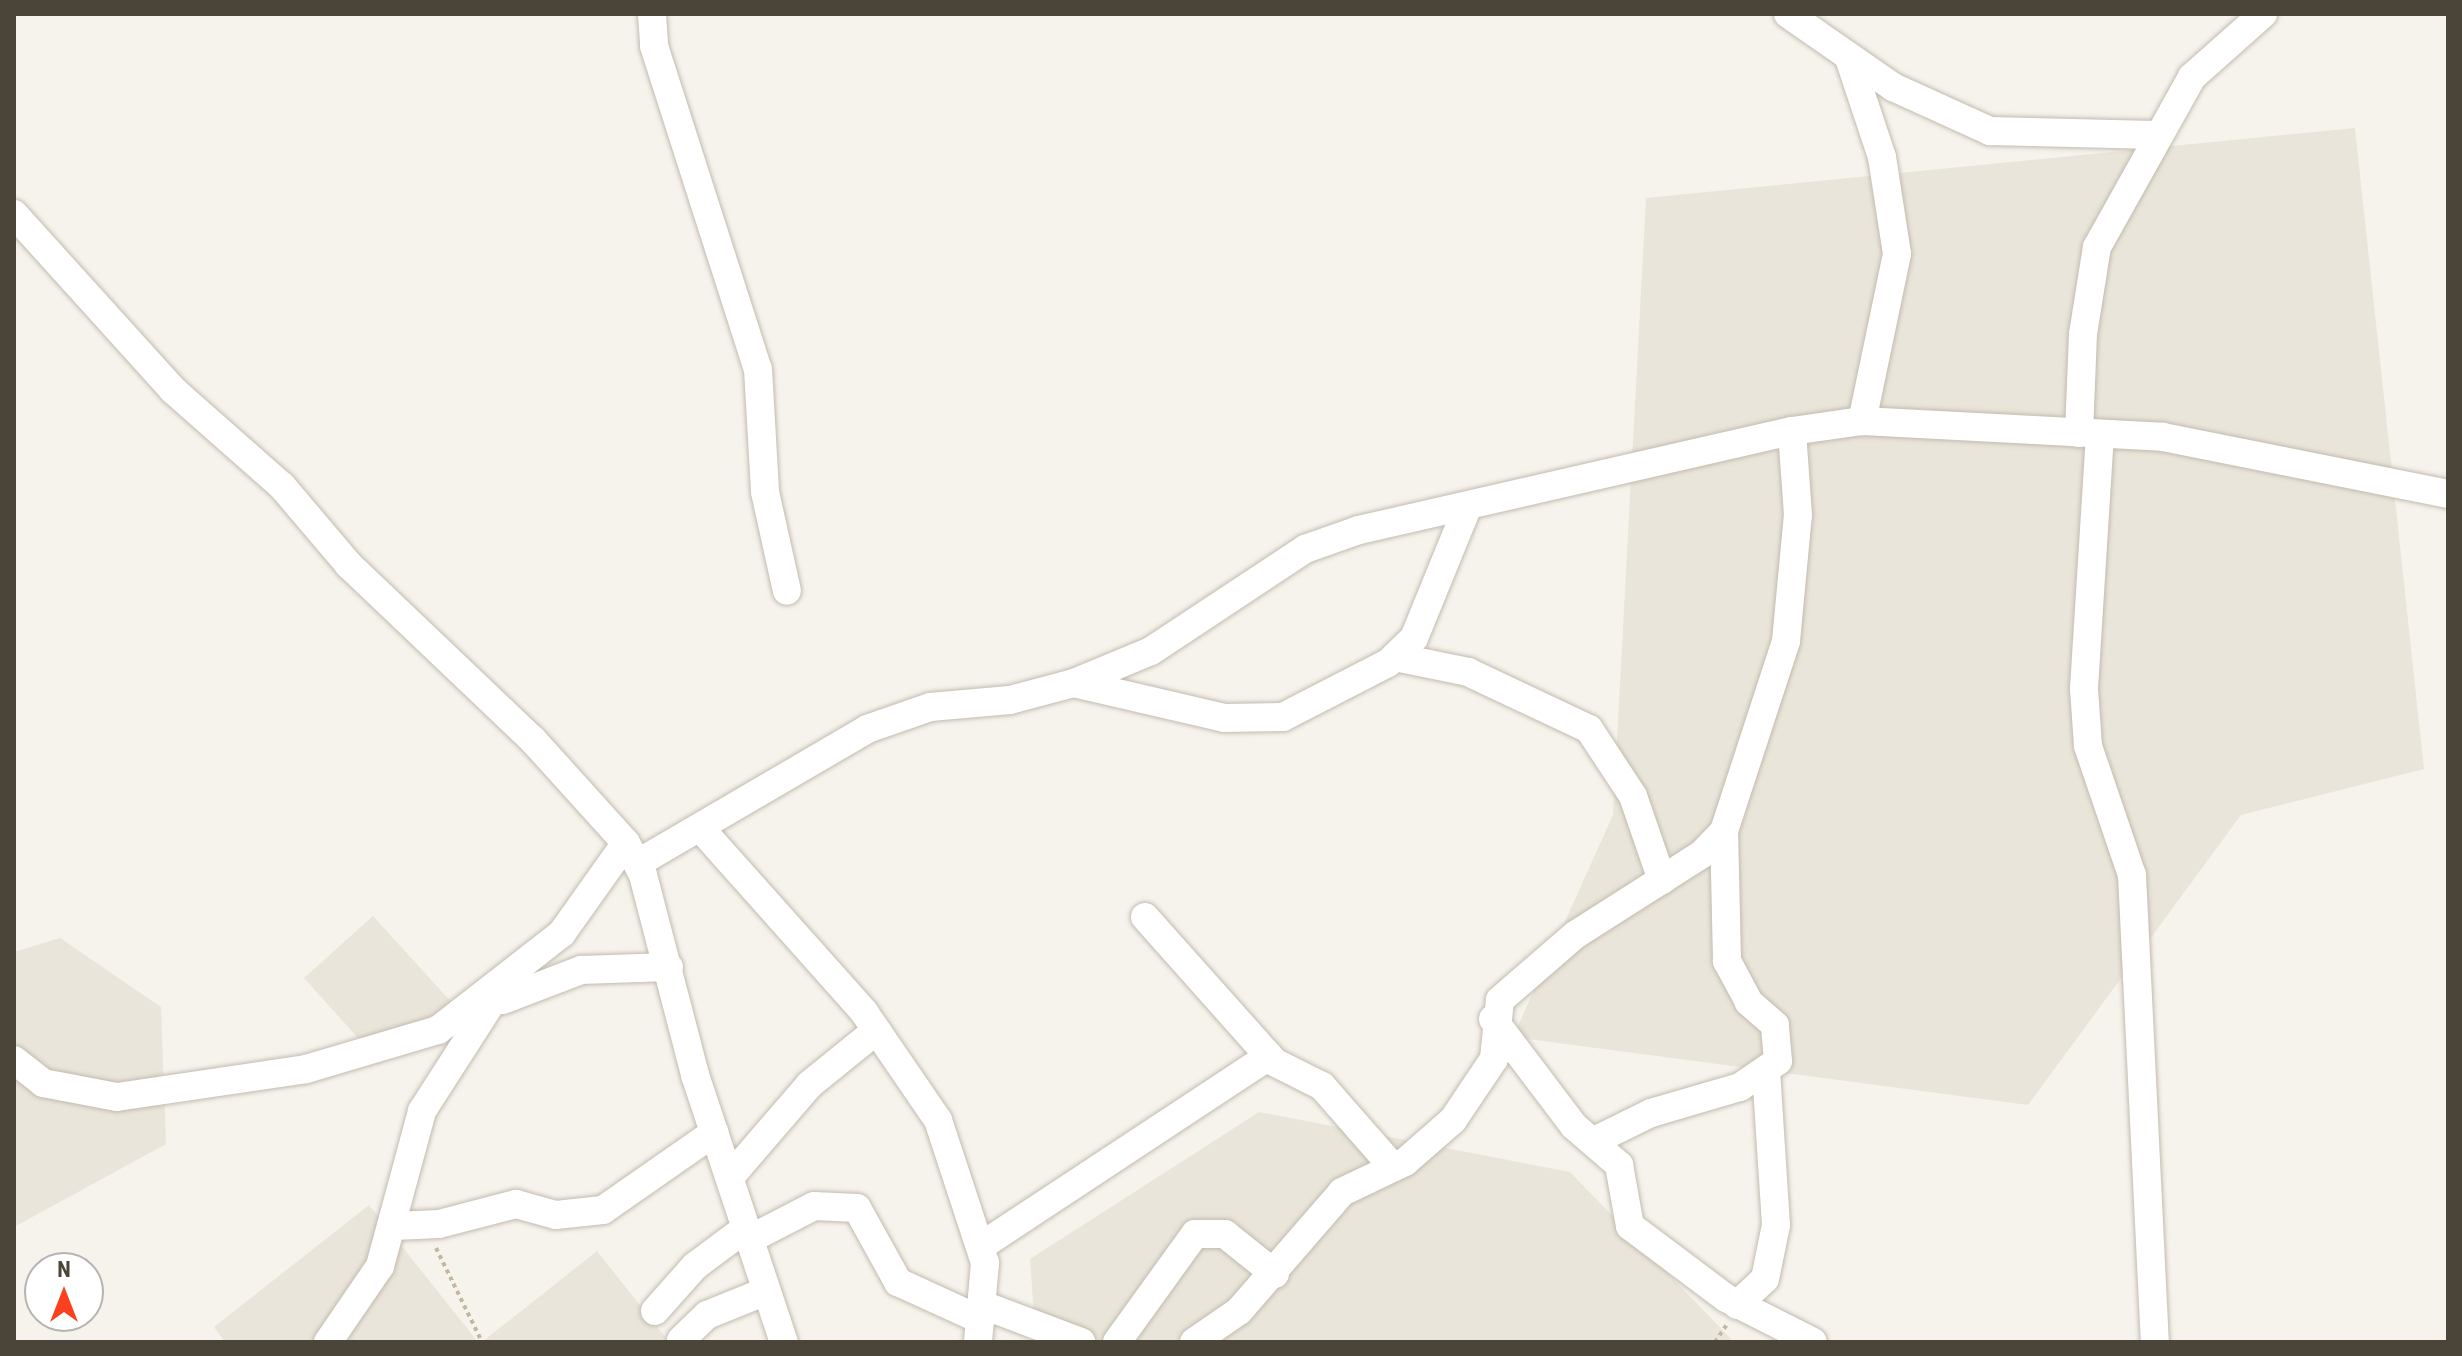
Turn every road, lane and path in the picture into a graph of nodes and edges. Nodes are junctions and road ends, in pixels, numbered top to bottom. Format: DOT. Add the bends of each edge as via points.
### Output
graph roads {
  1 [pos="652,14"];
  2 [pos="1788,14"];
  3 [pos="2263,14"];
  4 [pos="1849,58"];
  5 [pos="2155,135"];
  6 [pos="14,214"];
  7 [pos="1862,421"];
  8 [pos="1792,431"];
  9 [pos="2090,434"];
  10 [pos="2448,494"];
  11 [pos="1467,508"];
  12 [pos="787,591"];
  13 [pos="1395,657"];
  14 [pos="1074,683"];
  15 [pos="702,830"];
  16 [pos="1724,831"];
  17 [pos="632,853"];
  18 [pos="1662,880"];
  19 [pos="1145,917"];
  20 [pos="669,967"];
  21 [pos="495,997"];
  22 [pos="1493,1019"];
  23 [pos="877,1030"];
  24 [pos="1269,1056"];
  25 [pos="14,1060"];
  26 [pos="1766,1072"];
  27 [pos="715,1132"];
  28 [pos="1594,1141"];
  29 [pos="1393,1167"];
  30 [pos="730,1177"];
  31 [pos="407,1226"];
  32 [pos="748,1234"];
  33 [pos="981,1246"];
  34 [pos="1275,1274"];
  35 [pos="766,1291"];
  36 [pos="1737,1305"];
  37 [pos="655,1311"];
  38 [pos="981,1322"];
  39 [pos="681,1340"];
  40 [pos="328,1342"];
  41 [pos="482,1342"];
  42 [pos="784,1342"];
  43 [pos="1081,1342"];
  44 [pos="1117,1342"];
  45 [pos="1194,1342"];
  46 [pos="1813,1342"];
  47 [pos="2155,1342"];
  1 -- 12 [label="street" via="654,46 758,369 765,492"];
  2 -- 4 [label="street"];
  3 -- 5 [label="street" via="2192,77"];
  4 -- 5 [label="street" via="1939,113 1990,131"];
  4 -- 7 [label="street" via="1882,157 1897,254"];
  5 -- 9 [label="street" via="2097,247 2083,334"];
  6 -- 17 [label="street" via="173,390 282,486 349,565 532,739"];
  7 -- 8 [label="street"];
  7 -- 9 [label="street"];
  8 -- 11 [label="street"];
  8 -- 16 [label="street" via="1798,515 1786,641"];
  9 -- 10 [label="street" via="2293,458"];
  9 -- 47 [label="street" via="2084,689 2088,746 2132,875"];
  11 -- 13 [label="street" via="1428,612"];
  11 -- 14 [label="street" via="1305,549 1151,651"];
  13 -- 14 [label="street" via="1283,717 1260,721 1149,705"];
  13 -- 18 [label="street" via="1468,672 1589,729 1633,796"];
  14 -- 15 [label="street" via="1010,700 930,707 867,729"];
  15 -- 17 [label="street"];
  15 -- 23 [label="street"];
  16 -- 18 [label="street"];
  16 -- 26 [label="street" via="1727,961 1733,980 1779,1033 1778,1061"];
  17 -- 20 [label="street"];
  17 -- 21 [label="street" via="562,933"];
  18 -- 22 [label="street" via="1575,935 1500,1000"];
  19 -- 24 [label="street"];
  20 -- 21 [label="street" via="581,970"];
  20 -- 27 [label="street"];
  21 -- 25 [label="street" via="438,1030 306,1069 117,1097 78,1095 43,1083"];
  21 -- 31 [label="street" via="422,1111"];
  22 -- 28 [label="street" via="1574,1126"];
  22 -- 29 [label="street" via="1494,1059 1426,1147"];
  23 -- 30 [label="street" via="799,1095"];
  23 -- 33 [label="street" via="938,1120"];
  24 -- 29 [label="street" via="1287,1073 1322,1086"];
  24 -- 33 [label="street"];
  26 -- 28 [label="street"];
  26 -- 36 [label="street" via="1776,1225 1765,1279"];
  27 -- 30 [label="street"];
  27 -- 31 [label="street" via="603,1210 556,1215 516,1204"];
  28 -- 36 [label="street" via="1626,1174 1630,1226"];
  29 -- 34 [label="street" via="1342,1192"];
  30 -- 32 [label="street"];
  31 -- 40 [label="street"];
  31 -- 41 [label="path" via="458,1283"];
  32 -- 35 [label="street"];
  32 -- 37 [label="street" via="695,1266"];
  32 -- 38 [label="street" via="814,1206 857,1208 898,1282"];
  33 -- 38 [label="street"];
  34 -- 44 [label="street" via="1225,1234 1195,1234"];
  34 -- 45 [label="street"];
  35 -- 39 [label="street" via="707,1315"];
  35 -- 42 [label="street"];
  36 -- 46 [label="street"];
  38 -- 43 [label="street"];
}
